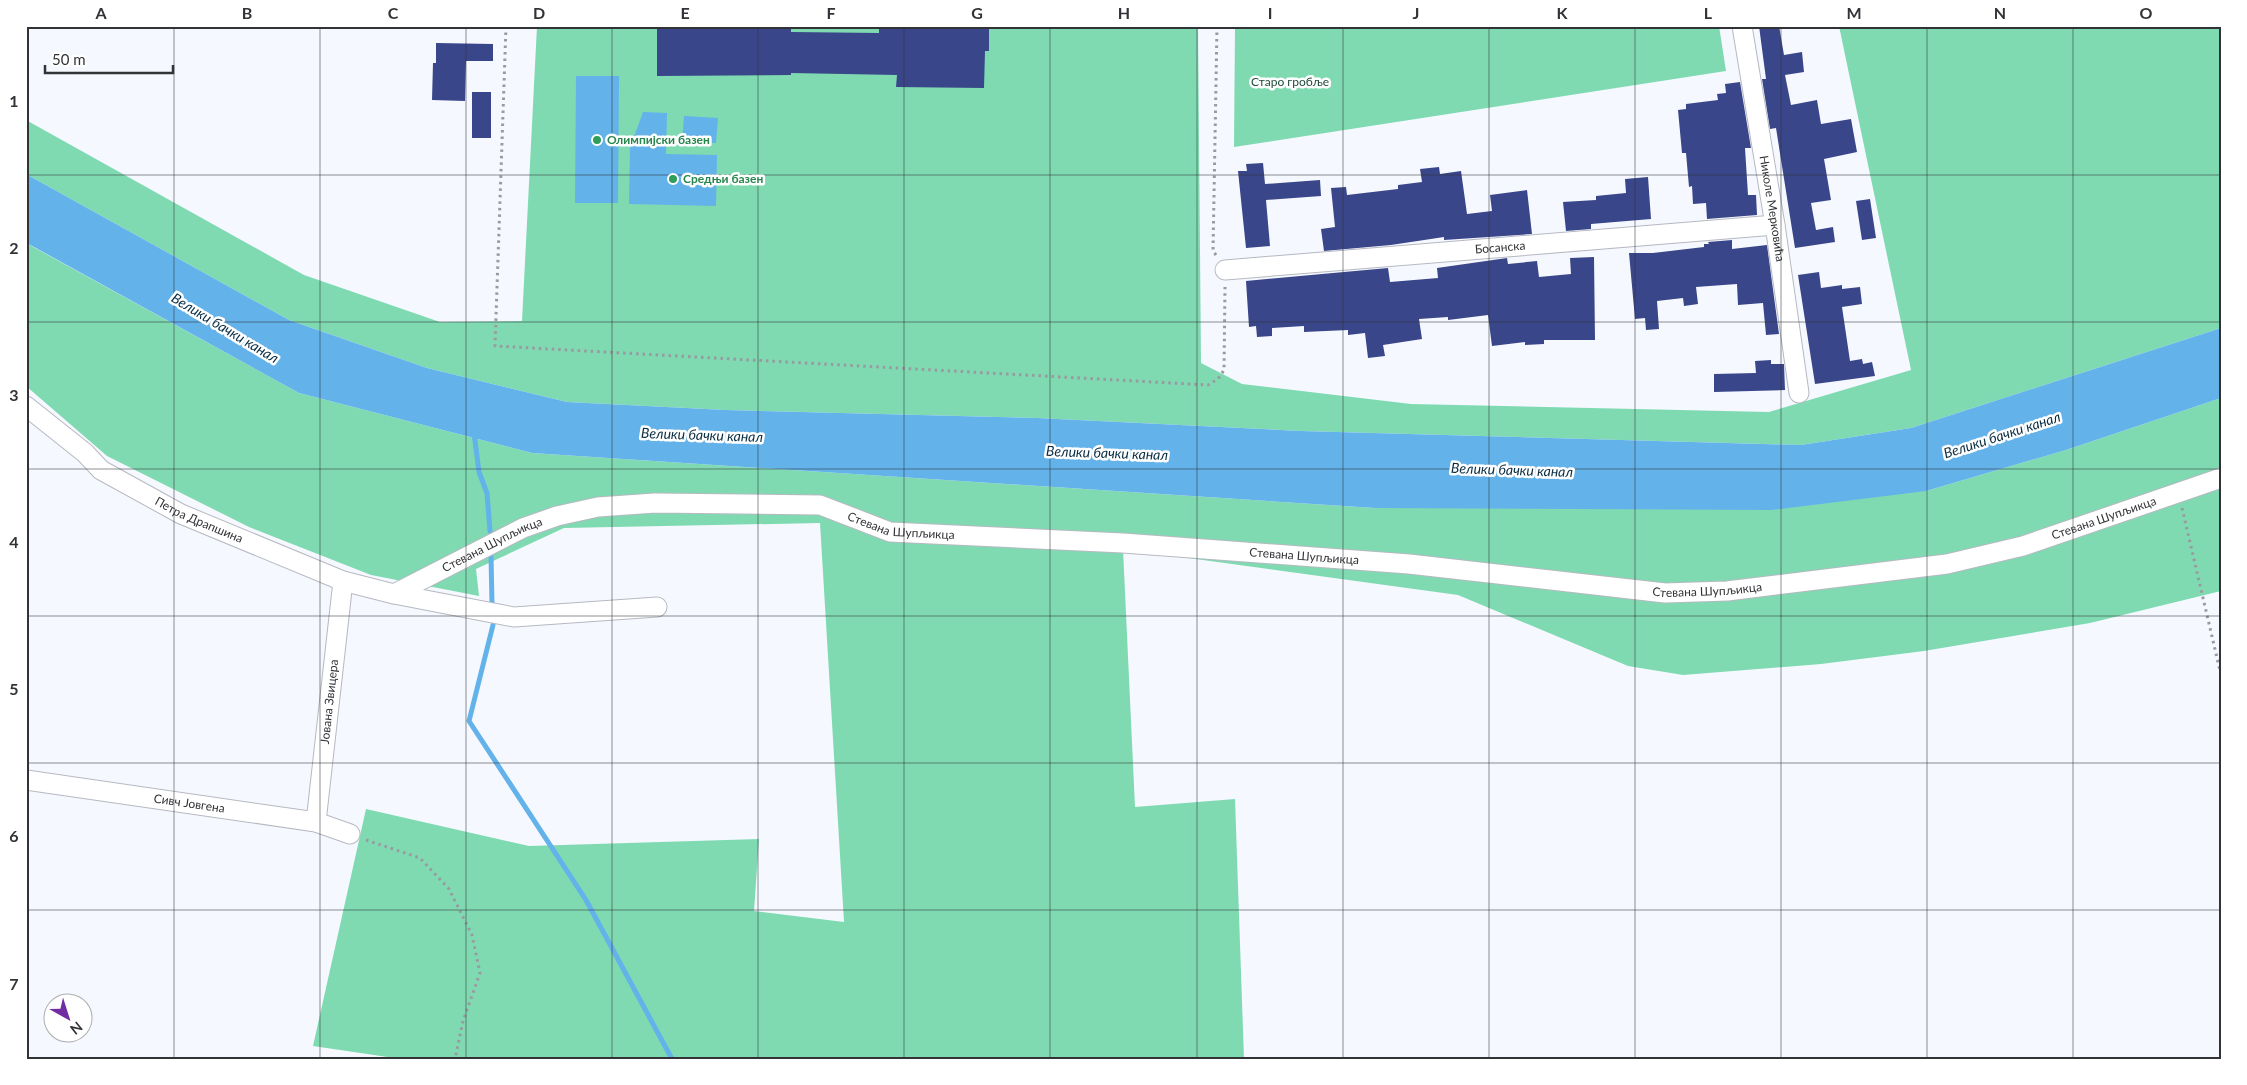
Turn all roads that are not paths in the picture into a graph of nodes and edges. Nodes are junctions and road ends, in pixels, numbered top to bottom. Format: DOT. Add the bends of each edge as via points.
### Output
graph roads {
  1 [pos="1742,26"];
  2 [pos="1775,225"];
  3 [pos="1225,270"];
  4 [pos="1799,393"];
  5 [pos="26,406"];
  6 [pos="2221,478"];
  7 [pos="343,581"];
  8 [pos="394,594"];
  9 [pos="656,607"];
  10 [pos="26,780"];
  11 [pos="316,822"];
  12 [pos="350,834"];
  1 -- 2 [label="street, Николе Мерковића"];
  2 -- 3 [label="street, Босанска"];
  2 -- 4 [label="street, Николе Мерковића"];
  5 -- 7 [label="street, Петра Драпшина" via="85,453 101,470 180,514"];
  6 -- 8 [label="street, Стевана Шупљикца" via="2023,546 1947,564 1727,591 1665,593 1409,564 1123,543 890,532 820,505 656,503 598,507 557,516 523,528"];
  7 -- 8 [label="street, Петра Драпшина"];
  7 -- 11 [label="street, Јована Звицера"];
  8 -- 9 [label="street, Петра Драпшина" via="514,617"];
  10 -- 11 [label="street, Сивч Јовгена"];
  11 -- 12 [label="street, Сивч Јовгена"];
}
